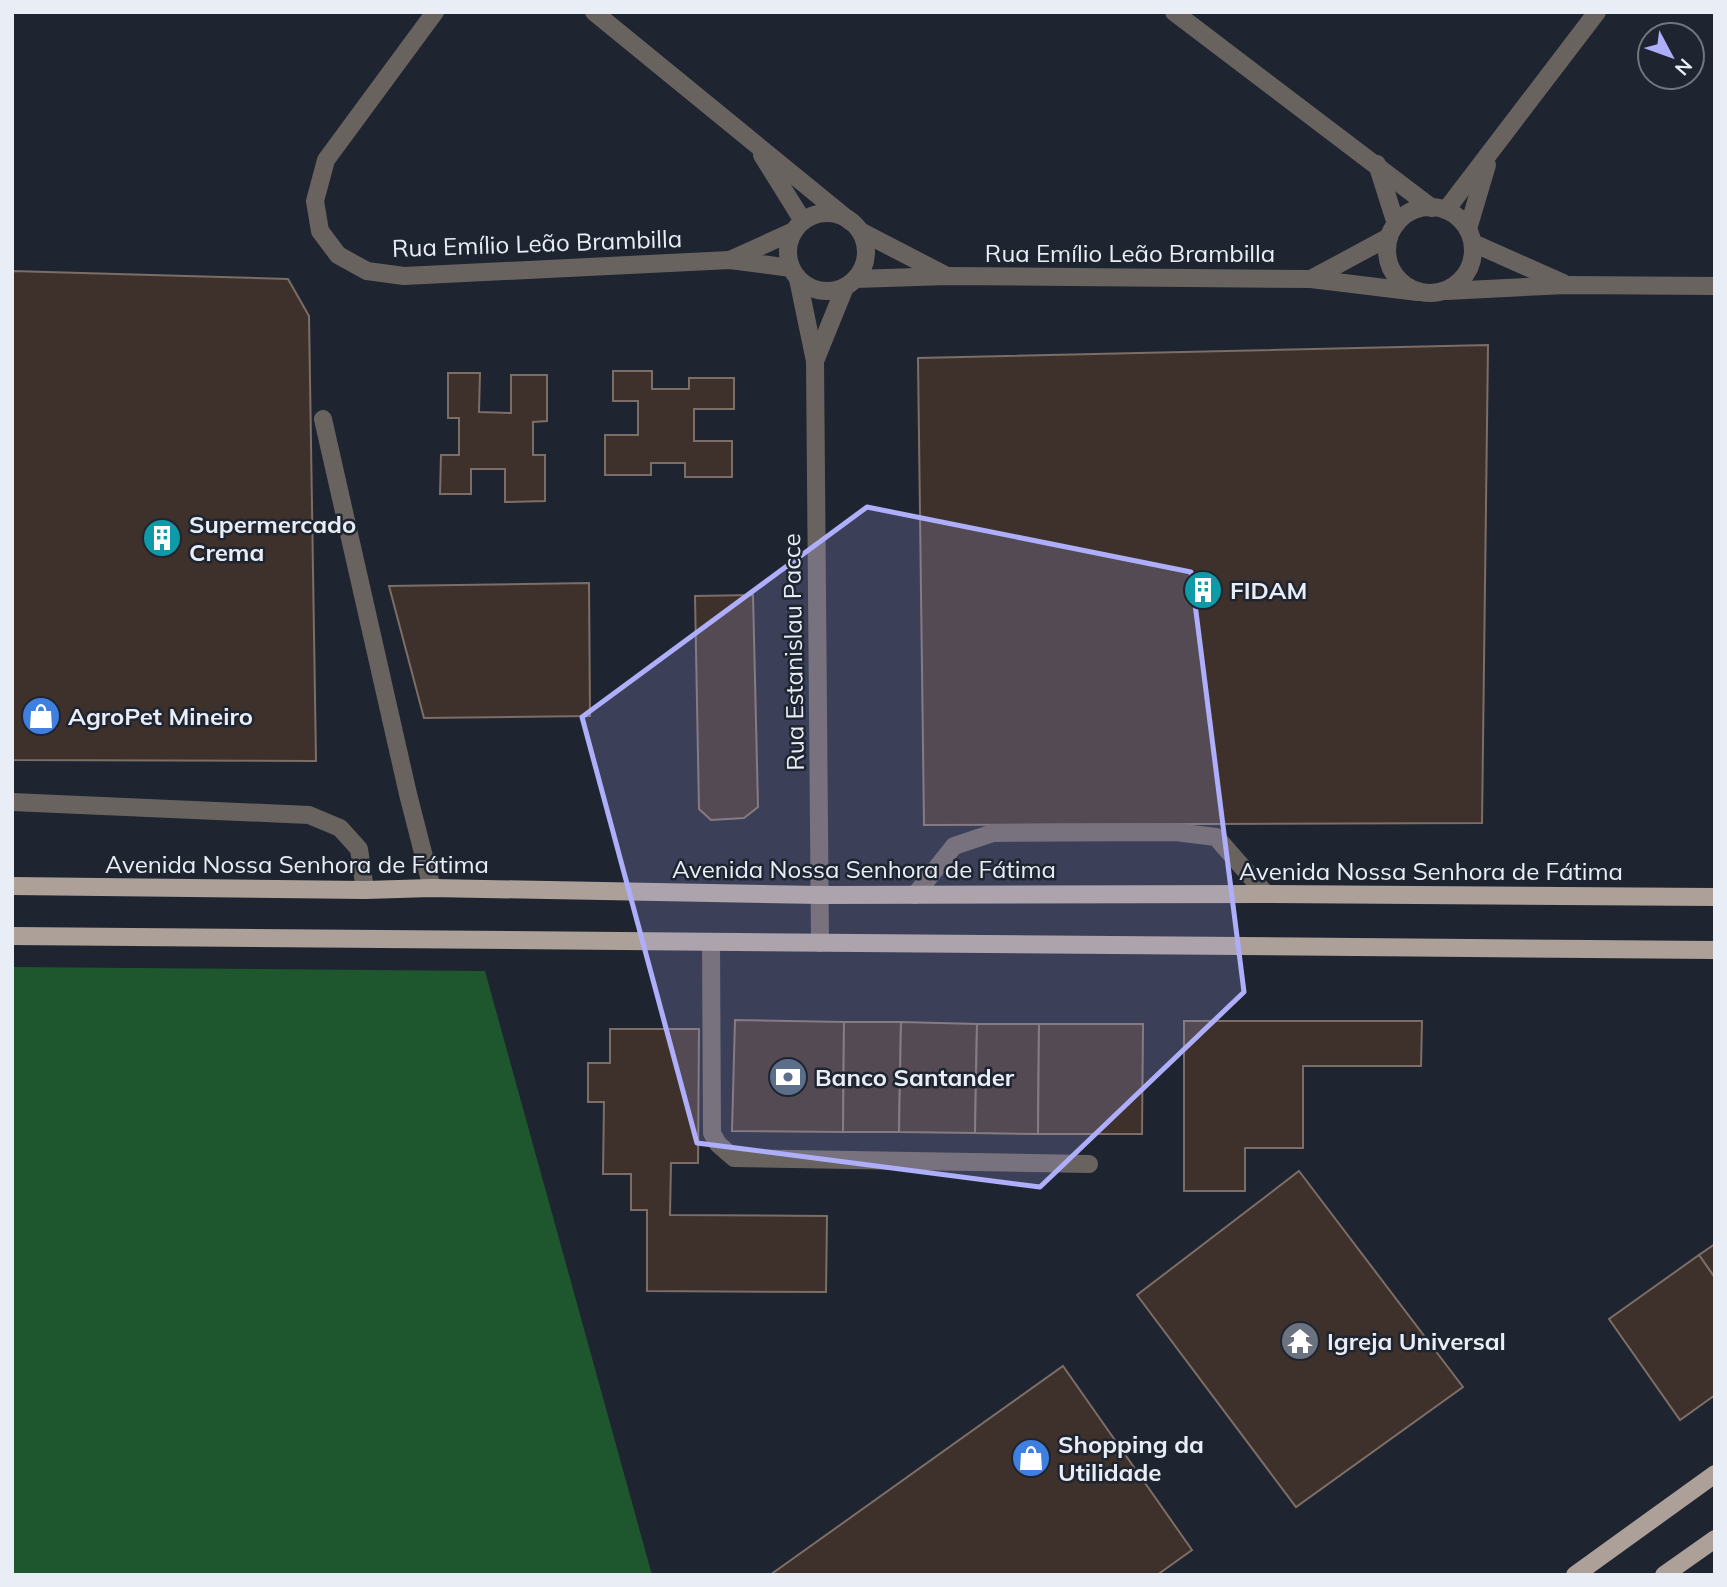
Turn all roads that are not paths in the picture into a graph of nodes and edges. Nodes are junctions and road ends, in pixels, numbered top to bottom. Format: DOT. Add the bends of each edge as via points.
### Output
graph roads {
  1 [pos="435,12"];
  2 [pos="594,12"];
  3 [pos="1174,12"];
  4 [pos="1597,12"];
  5 [pos="755,143"];
  6 [pos="1490,155"];
  7 [pos="1377,164"];
  8 [pos="1439,209"];
  9 [pos="798,226"];
  10 [pos="856,227"];
  11 [pos="1393,230"];
  12 [pos="1470,236"];
  13 [pos="730,260"];
  14 [pos="795,274"];
  15 [pos="948,276"];
  16 [pos="1311,279"];
  17 [pos="850,283"];
  18 [pos="1566,285"];
  19 [pos="1715,286"];
  20 [pos="1446,291"];
  21 [pos="1418,292"];
  22 [pos="815,361"];
  23 [pos="323,419"];
  24 [pos="12,802"];
  25 [pos="12,886"];
  26 [pos="432,888"];
  27 [pos="365,890"];
  28 [pos="1266,894"];
  29 [pos="820,895"];
  30 [pos="915,895"];
  31 [pos="1715,897"];
  32 [pos="12,936"];
  33 [pos="711,942"];
  34 [pos="820,943"];
  35 [pos="1715,950"];
  36 [pos="1089,1164"];
  37 [pos="1715,1474"];
  38 [pos="1715,1539"];
  39 [pos="1575,1575"];
  40 [pos="1664,1575"];
  1 -- 13 [label="street, Rua Emílio Leão Brambilla" via="326,160 314,201 320,231 338,255 367,271 404,276"];
  2 -- 5 [label="street"];
  3 -- 7 [label="street"];
  4 -- 6 [label="street"];
  5 -- 9 [label="street"];
  5 -- 10 [label="street"];
  6 -- 8 [label="street"];
  6 -- 12 [label="street"];
  7 -- 8 [label="street"];
  7 -- 11 [label="street"];
  8 -- 11 [label="street" via="1419,209 1406,215"];
  8 -- 12 [label="street" via="1458,218"];
  9 -- 10 [label="street" via="827,213 840,215"];
  9 -- 13 [label="street, Rua Emílio Leão Brambilla"];
  9 -- 14 [label="street" via="788,256"];
  10 -- 15 [label="street, Rua Emílio Leão Brambilla"];
  10 -- 17 [label="street" via="866,256 863,268"];
  11 -- 16 [label="street, Rua Emílio Leão Brambilla"];
  11 -- 21 [label="street" via="1387,250 1389,264 1406,286"];
  12 -- 18 [label="street"];
  12 -- 20 [label="street" via="1468,272"];
  13 -- 14 [label="street, Rua Emílio Leão Brambilla"];
  14 -- 17 [label="street" via="808,287 821,291"];
  14 -- 22 [label="street, Rua Estanislau Pacce"];
  15 -- 16 [label="street, Rua Emílio Leão Brambilla"];
  15 -- 17 [label="street, Rua Emílio Leão Brambilla"];
  16 -- 21 [label="street, Rua Emílio Leão Brambilla"];
  17 -- 22 [label="street, Rua Estanislau Pacce"];
  18 -- 19 [label="street"];
  18 -- 20 [label="street"];
  20 -- 21 [label="street"];
  22 -- 29 [label="street, Rua Estanislau Pacce"];
  23 -- 26 [label="street"];
  24 -- 27 [label="street" via="309,815 340,828 359,849"];
  25 -- 27 [label="main road, Avenida Nossa Senhora de Fátima"];
  26 -- 27 [label="main road, Avenida Nossa Senhora de Fátima"];
  26 -- 29 [label="main road, Avenida Nossa Senhora de Fátima"];
  28 -- 30 [label="main road, Avenida Nossa Senhora de Fátima"];
  28 -- 30 [label="street" via="1216,837 1175,831 993,833 954,846"];
  28 -- 31 [label="main road, Avenida Nossa Senhora de Fátima"];
  29 -- 30 [label="main road, Avenida Nossa Senhora de Fátima"];
  29 -- 34 [label="street, Rua Estanislau Pacce"];
  32 -- 33 [label="main road"];
  33 -- 34 [label="main road"];
  33 -- 36 [label="street" via="712,1133 734,1158"];
  34 -- 35 [label="main road"];
  37 -- 39 [label="main road"];
  38 -- 40 [label="main road"];
}
